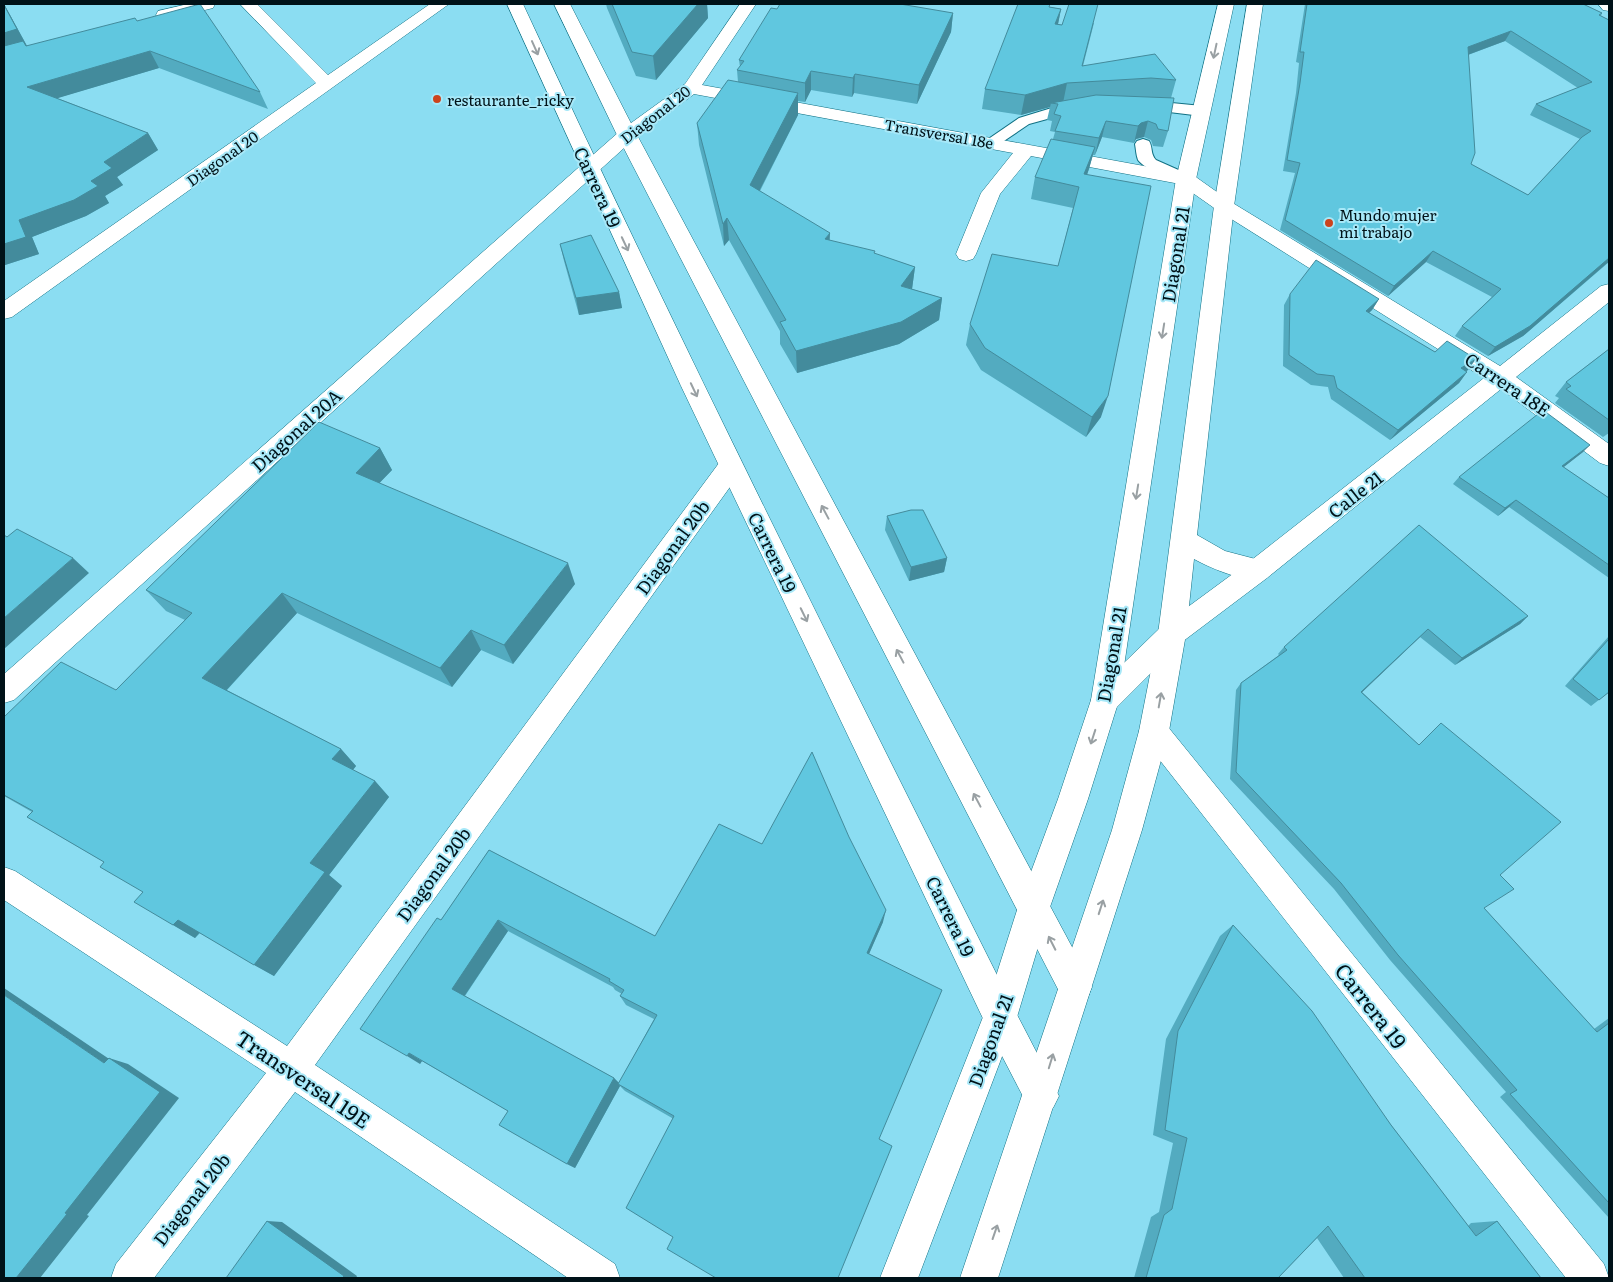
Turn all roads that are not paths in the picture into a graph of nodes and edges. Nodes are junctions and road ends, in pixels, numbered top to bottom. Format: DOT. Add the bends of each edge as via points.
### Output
graph roads {
  1 [pos="207,4"];
  2 [pos="248,4"];
  3 [pos="441,4"];
  4 [pos="515,4"];
  5 [pos="562,4"];
  6 [pos="748,4"];
  7 [pos="1226,4"];
  8 [pos="1256,4"];
  9 [pos="1606,4"];
  10 [pos="1609,6"];
  11 [pos="151,19"];
  12 [pos="327,84"];
  13 [pos="691,88"];
  14 [pos="1126,106"];
  15 [pos="1088,107"];
  16 [pos="1202,111"];
  17 [pos="627,135"];
  18 [pos="992,142"];
  19 [pos="1143,144"];
  20 [pos="1027,149"];
  21 [pos="589,169"];
  22 [pos="1186,179"];
  23 [pos="1224,206"];
  24 [pos="966,254"];
  25 [pos="1609,292"];
  26 [pos="4,312"];
  27 [pos="1502,378"];
  28 [pos="1609,457"];
  29 [pos="730,466"];
  30 [pos="1184,540"];
  31 [pos="1258,570"];
  32 [pos="1172,634"];
  33 [pos="4,691"];
  34 [pos="1105,700"];
  35 [pos="1154,731"];
  36 [pos="4,882"];
  37 [pos="1034,907"];
  38 [pos="1075,987"];
  39 [pos="1000,1017"];
  40 [pos="291,1069"];
  41 [pos="1041,1096"];
  42 [pos="130,1278"];
  43 [pos="601,1278"];
  44 [pos="899,1278"];
  45 [pos="979,1278"];
  46 [pos="1590,1278"];
  1 -- 11 [label="main road"];
  2 -- 12 [label="main road"];
  3 -- 12 [label="main road, Diagonal 20"];
  4 -- 21 [label="main road, Carrera 19, one-way"];
  5 -- 17 [label="main road"];
  6 -- 13 [label="main road, Diagonal 20"];
  7 -- 16 [label="main road, Diagonal 21, one-way"];
  8 -- 23 [label="main road"];
  9 -- 10 [label="main road"];
  12 -- 26 [label="main road, Diagonal 20"];
  13 -- 17 [label="main road, Diagonal 20"];
  13 -- 18 [label="main road, Transversal 18e"];
  14 -- 16 [label="lane"];
  15 -- 18 [label="lane" via="1068,108 1024,121"];
  16 -- 22 [label="main road, Diagonal 21"];
  17 -- 21 [label="main road, Diagonal 20"];
  37 -- 17 [label="main road, one-way"];
  18 -- 20 [label="main road, Transversal 18e"];
  19 -- 22 [label="lane" via="1145,158 1150,163"];
  20 -- 22 [label="main road, Transversal 18e"];
  20 -- 24 [label="main road" via="991,193"];
  21 -- 29 [label="main road, Carrera 19, one-way"];
  21 -- 33 [label="main road, Diagonal 20A"];
  22 -- 23 [label="main road, Carrera 18E"];
  22 -- 34 [label="main road, Diagonal 21, one-way"];
  23 -- 27 [label="main road, Carrera 18E"];
  23 -- 30 [label="main road"];
  25 -- 27 [label="main road, Calle 21"];
  27 -- 28 [label="main road, Carrera 18E"];
  27 -- 31 [label="main road, Calle 21"];
  29 -- 39 [label="main road, Carrera 19, one-way"];
  29 -- 40 [label="main road, Diagonal 20b"];
  30 -- 31 [label="main road" via="1218,560"];
  30 -- 32 [label="main road"];
  31 -- 32 [label="main road, Calle 21"];
  32 -- 34 [label="main road, Calle 21"];
  35 -- 32 [label="main road, one-way"];
  34 -- 37 [label="main road, Diagonal 21, one-way"];
  38 -- 35 [label="main road, one-way" via="1127,830"];
  35 -- 46 [label="main road, Carrera 19"];
  36 -- 40 [label="main road, Transversal 19E"];
  38 -- 37 [label="main road, one-way"];
  37 -- 39 [label="main road, Diagonal 21"];
  41 -- 38 [label="main road, one-way"];
  39 -- 41 [label="main road, Carrera 19"];
  39 -- 44 [label="main road, Diagonal 21"];
  40 -- 42 [label="main road, Diagonal 20b"];
  40 -- 43 [label="main road, Transversal 19E"];
  45 -- 41 [label="main road, one-way"];
}
